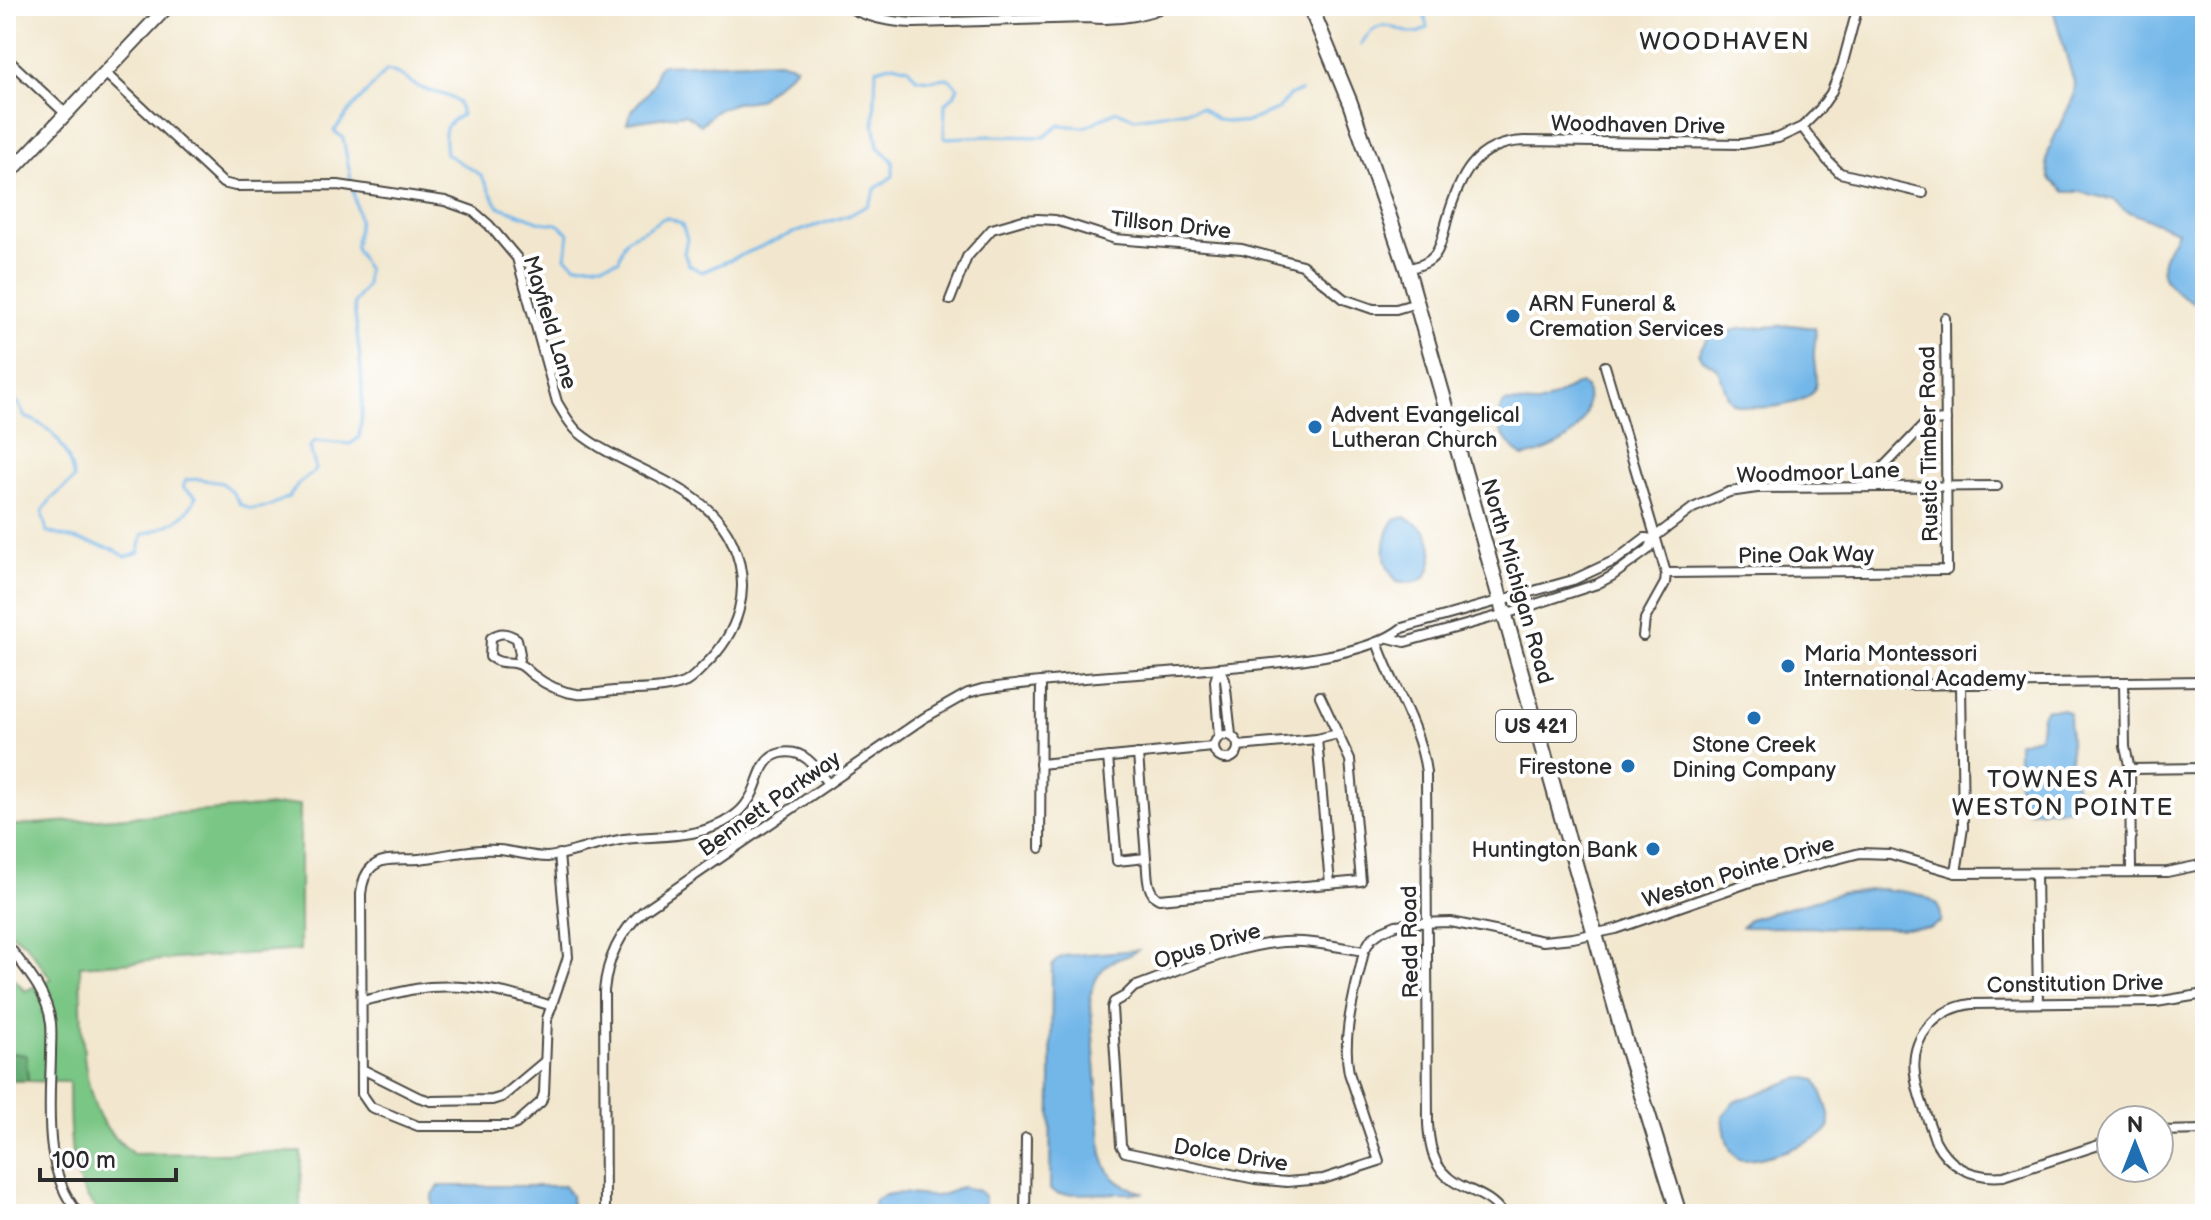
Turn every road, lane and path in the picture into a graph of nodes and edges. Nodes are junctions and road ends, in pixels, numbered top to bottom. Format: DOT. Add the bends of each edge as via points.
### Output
graph roads {
  1 [pos="16,6"];
  2 [pos="168,6"];
  3 [pos="847,6"];
  4 [pos="857,6"];
  5 [pos="1133,6"];
  6 [pos="1167,6"];
  7 [pos="1310,6"];
  8 [pos="1858,6"];
  9 [pos="6,16"];
  10 [pos="872,17"];
  11 [pos="1088,18"];
  12 [pos="6,58"];
  13 [pos="104,72"];
  14 [pos="65,113"];
  15 [pos="1802,127"];
  16 [pos="6,177"];
  17 [pos="1923,193"];
  18 [pos="1407,269"];
  19 [pos="950,300"];
  20 [pos="1417,303"];
  21 [pos="1945,318"];
  22 [pos="1605,366"];
  23 [pos="1946,420"];
  24 [pos="1946,486"];
  25 [pos="1997,486"];
  26 [pos="1864,487"];
  27 [pos="1655,537"];
  28 [pos="1947,570"];
  29 [pos="1666,573"];
  30 [pos="1504,607"];
  31 [pos="1643,636"];
  32 [pos="1389,638"];
  33 [pos="1377,642"];
  34 [pos="518,663"];
  35 [pos="1219,668"];
  36 [pos="2205,681"];
  37 [pos="2124,682"];
  38 [pos="1041,683"];
  39 [pos="1895,685"];
  40 [pos="1961,685"];
  41 [pos="1320,696"];
  42 [pos="1338,734"];
  43 [pos="1231,735"];
  44 [pos="1219,737"];
  45 [pos="1317,739"];
  46 [pos="1238,746"];
  47 [pos="1213,747"];
  48 [pos="1138,754"];
  49 [pos="1108,757"];
  50 [pos="1040,764"];
  51 [pos="2205,768"];
  52 [pos="2130,769"];
  53 [pos="828,784"];
  54 [pos="1040,848"];
  55 [pos="559,854"];
  56 [pos="1146,858"];
  57 [pos="2205,864"];
  58 [pos="2131,872"];
  59 [pos="1956,873"];
  60 [pos="2036,873"];
  61 [pos="1330,884"];
  62 [pos="1427,922"];
  63 [pos="1595,934"];
  64 [pos="6,943"];
  65 [pos="1364,951"];
  66 [pos="2205,994"];
  67 [pos="363,1001"];
  68 [pos="2038,1003"];
  69 [pos="552,1006"];
  70 [pos="545,1061"];
  71 [pos="362,1069"];
  72 [pos="2205,1130"];
  73 [pos="2175,1131"];
  74 [pos="1026,1138"];
  75 [pos="2095,1146"];
  76 [pos="1125,1152"];
  77 [pos="79,1214"];
  78 [pos="605,1214"];
  79 [pos="1025,1214"];
  80 [pos="1503,1214"];
  81 [pos="1679,1214"];
  1 -- 9 [label="street"];
  2 -- 13 [label="main road"];
  3 -- 10 [label="street"];
  4 -- 10 [label="street"];
  5 -- 11 [label="street"];
  6 -- 11 [label="street" via="1128,18"];
  7 -- 18 [label="main road, North Michigan Road / US 421"];
  8 -- 15 [label="street" via="1836,83"];
  10 -- 11 [label="street" via="914,23"];
  12 -- 14 [label="street"];
  13 -- 14 [label="main road"];
  13 -- 34 [label="street, Mayfield Lane" via="223,183 338,185 445,201 473,211 517,258 557,402 567,419 593,442 712,512 733,544 741,579 738,619 717,655 690,680 577,694 551,686"];
  14 -- 16 [label="main road"];
  15 -- 17 [label="street" via="1840,173"];
  15 -- 18 [label="street, Woodhaven Drive" via="1778,138 1742,144 1502,144 1465,172 1435,256"];
  18 -- 20 [label="main road, North Michigan Road / US 421"];
  19 -- 20 [label="street, Tillson Drive" via="967,257 992,229 1038,219 1115,239 1242,249 1302,265 1344,299 1373,309"];
  20 -- 30 [label="main road, North Michigan Road / US 421"];
  21 -- 23 [label="street, Rustic Timber Road"];
  22 -- 27 [label="street"];
  23 -- 24 [label="street, Rustic Timber Road"];
  23 -- 26 [label="street" via="1923,426"];
  24 -- 25 [label="street, Woodmoor Lane"];
  24 -- 26 [label="street, Woodmoor Lane"];
  24 -- 28 [label="street, Rustic Timber Road"];
  26 -- 27 [label="street, Woodmoor Lane" via="1729,492 1693,508"];
  27 -- 29 [label="street"];
  27 -- 30 [label="street, Woodmoor Lane" via="1573,580"];
  27 -- 30 [label="street, Woodmoor Lane" via="1649,549 1597,584"];
  28 -- 29 [label="street, Pine Oak Way"];
  29 -- 31 [label="street"];
  30 -- 32 [label="street, Bennett Parkway" via="1402,628"];
  30 -- 32 [label="street, Bennett Parkway" via="1405,642"];
  30 -- 63 [label="main road, North Michigan Road / US 421"];
  32 -- 33 [label="street, Bennett Parkway"];
  33 -- 35 [label="street, Bennett Parkway" via="1336,654"];
  33 -- 62 [label="street, Redd Road" via="1424,759"];
  34 -- 34 [label="street, Mayfield Lane" via="490,657 491,638 506,633 517,639"];
  35 -- 38 [label="street, Bennett Parkway"];
  35 -- 43 [label="street"];
  35 -- 44 [label="street"];
  36 -- 37 [label="street"];
  37 -- 40 [label="street"];
  37 -- 52 [label="street"];
  38 -- 50 [label="street"];
  38 -- 53 [label="street, Bennett Parkway" via="968,693"];
  39 -- 40 [label="street"];
  40 -- 59 [label="street" via="1963,828"];
  41 -- 42 [label="street"];
  42 -- 45 [label="street"];
  42 -- 61 [label="street" via="1350,760 1361,881"];
  43 -- 44 [label="street"];
  43 -- 46 [label="street"];
  44 -- 47 [label="street"];
  45 -- 46 [label="street"];
  45 -- 61 [label="street"];
  46 -- 47 [label="street" via="1227,759"];
  47 -- 48 [label="street"];
  48 -- 49 [label="street"];
  48 -- 56 [label="street"];
  49 -- 50 [label="street"];
  49 -- 56 [label="street" via="1117,861"];
  50 -- 54 [label="street"];
  51 -- 52 [label="street"];
  52 -- 58 [label="street"];
  53 -- 55 [label="street" via="800,754 778,753 766,762 750,800 718,825"];
  53 -- 78 [label="street, Bennett Parkway" via="643,911 620,938 604,991"];
  55 -- 67 [label="street" via="453,852 382,861 372,867 361,894"];
  55 -- 69 [label="street" via="568,957"];
  56 -- 61 [label="street" via="1150,892 1159,899"];
  57 -- 58 [label="street, Weston Pointe Drive"];
  58 -- 60 [label="street, Weston Pointe Drive"];
  59 -- 60 [label="street, Weston Pointe Drive"];
  59 -- 63 [label="street, Weston Pointe Drive" via="1890,854 1860,853 1756,880"];
  60 -- 68 [label="street"];
  62 -- 63 [label="street, Weston Pointe Drive" via="1543,941"];
  62 -- 65 [label="street, Weston Pointe Drive" via="1382,931"];
  62 -- 80 [label="street, Redd Road" via="1432,1155 1452,1182 1492,1200"];
  63 -- 81 [label="main road, North Michigan Road / US 421"];
  64 -- 77 [label="street" via="38,986 51,1021 50,1136 56,1172"];
  65 -- 76 [label="street, Opus Drive" via="1301,942 1255,947 1134,987 1114,1002"];
  65 -- 76 [label="street, Dolce Drive" via="1346,1062 1379,1161 1323,1179 1287,1182"];
  66 -- 68 [label="street, Constitution Drive" via="2156,1002"];
  67 -- 69 [label="street" via="431,987 479,988"];
  67 -- 71 [label="street"];
  68 -- 75 [label="street, Constitution Drive" via="1971,1004 1946,1011 1930,1024 1919,1041 1914,1072 1935,1140 1955,1165 1992,1177"];
  69 -- 70 [label="street"];
  70 -- 71 [label="street" via="492,1100 431,1101"];
  70 -- 71 [label="street" via="541,1102 510,1126 418,1126 371,1107 362,1094"];
  72 -- 73 [label="street"];
  74 -- 79 [label="street"];
}
